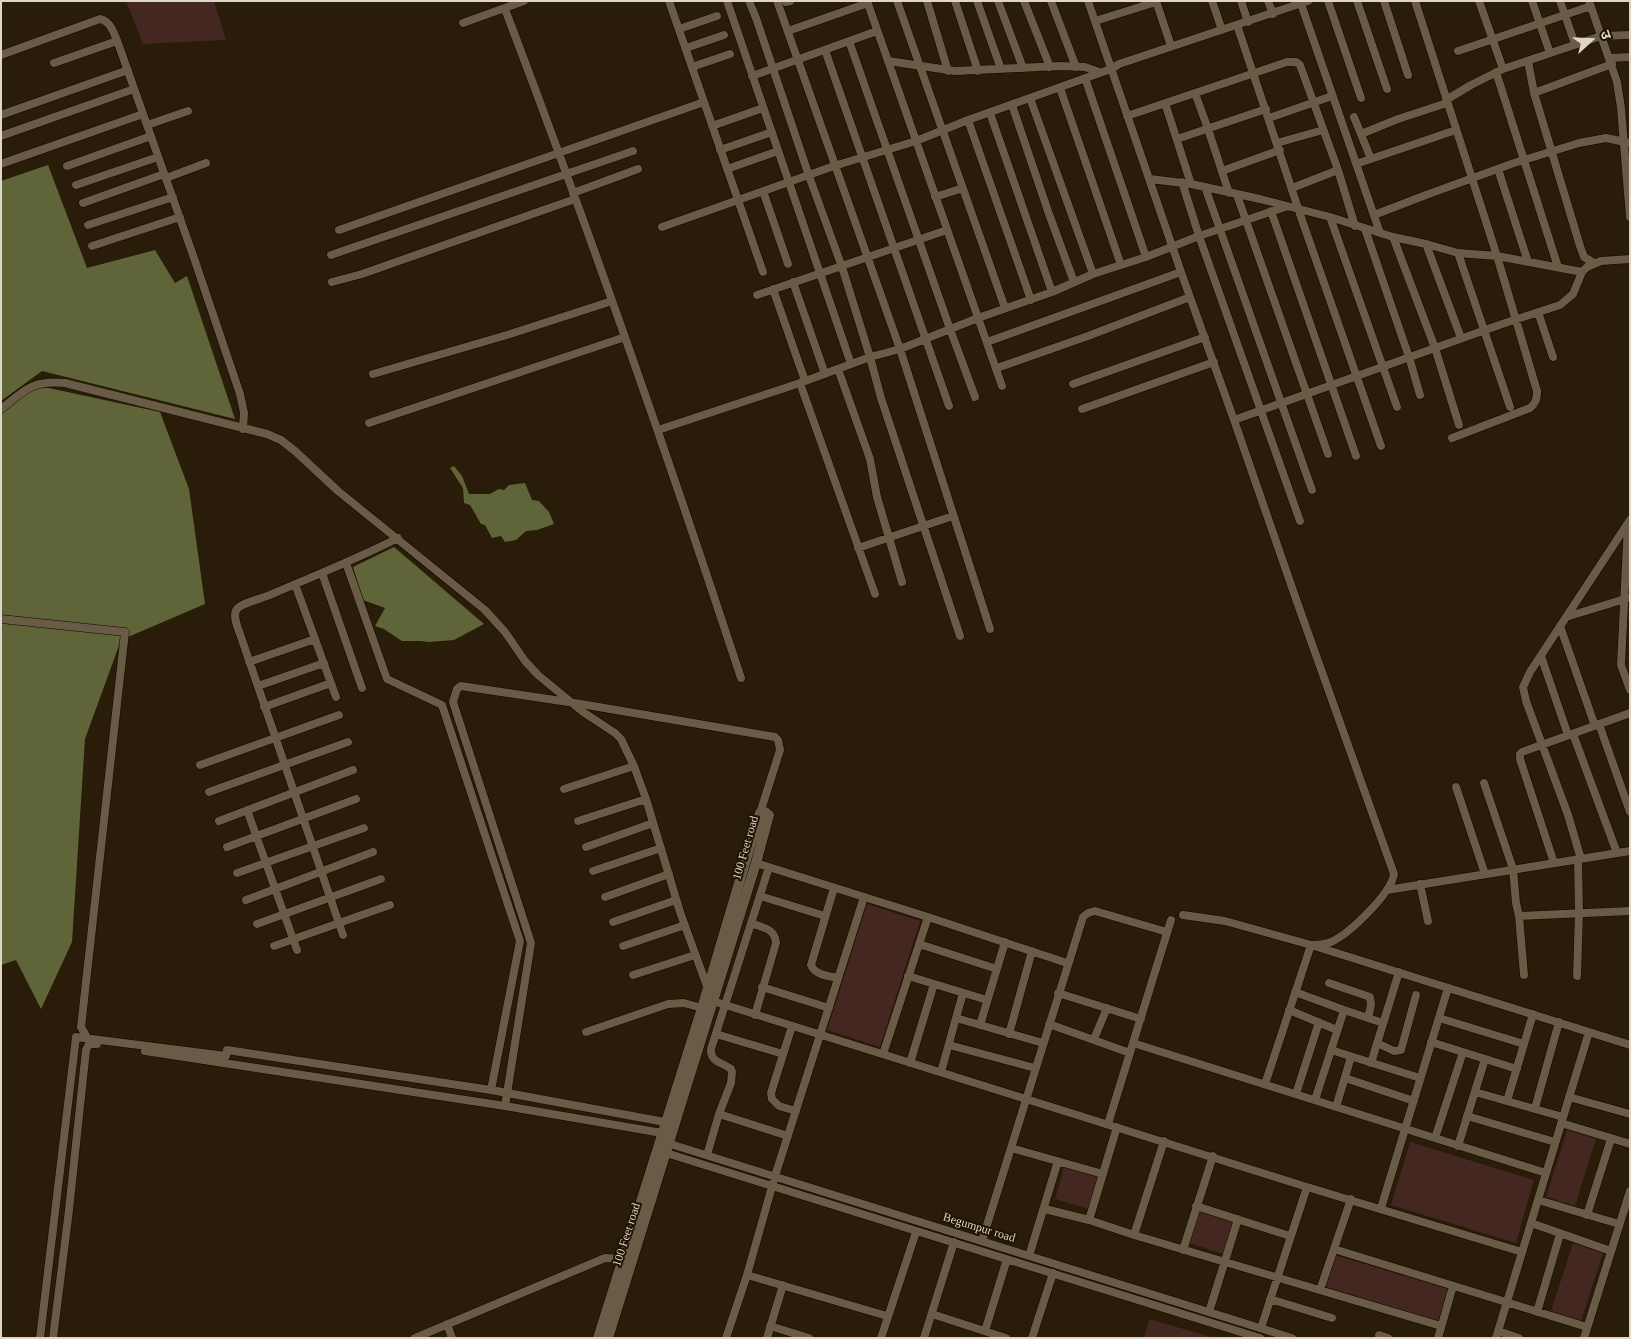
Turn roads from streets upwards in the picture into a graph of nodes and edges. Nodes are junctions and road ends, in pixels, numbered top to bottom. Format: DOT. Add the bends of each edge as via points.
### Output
graph roads {
  1 [pos="524,1"];
  2 [pos="669,1"];
  3 [pos="727,1"];
  4 [pos="749,1"];
  5 [pos="778,1"];
  6 [pos="897,1"];
  7 [pos="927,1"];
  8 [pos="954,1"];
  9 [pos="977,1"];
  10 [pos="998,1"];
  11 [pos="1024,1"];
  12 [pos="1051,1"];
  13 [pos="1088,1"];
  14 [pos="1212,1"];
  15 [pos="1241,1"];
  16 [pos="1268,1"];
  17 [pos="1328,1"];
  18 [pos="1357,1"];
  19 [pos="1384,1"];
  20 [pos="1415,1"];
  21 [pos="1478,1"];
  22 [pos="1532,1"];
  23 [pos="1560,1"];
  24 [pos="868,2"];
  25 [pos="1156,2"];
  26 [pos="1303,2"];
  27 [pos="1590,3"];
  28 [pos="504,9"];
  29 [pos="1273,14"];
  30 [pos="1564,15"];
  31 [pos="717,16"];
  32 [pos="1094,21"];
  33 [pos="1248,22"];
  34 [pos="463,23"];
  35 [pos="1540,23"];
  36 [pos="1237,25"];
  37 [pos="679,29"];
  38 [pos="877,30"];
  39 [pos="1222,30"];
  40 [pos="788,31"];
  41 [pos="724,35"];
  42 [pos="1630,35"];
  43 [pos="1602,36"];
  44 [pos="1492,39"];
  45 [pos="117,41"];
  46 [pos="849,41"];
  47 [pos="1575,44"];
  48 [pos="1171,46"];
  49 [pos="686,48"];
  50 [pos="825,50"];
  51 [pos="1458,51"];
  52 [pos="1550,53"];
  53 [pos="730,54"];
  54 [pos="1,55"];
  55 [pos="1630,57"];
  56 [pos="798,59"];
  57 [pos="888,61"];
  58 [pos="1528,61"];
  59 [pos="1610,61"];
  60 [pos="54,63"];
  61 [pos="920,66"];
  62 [pos="1050,66"];
  63 [pos="1076,66"];
  64 [pos="692,67"];
  65 [pos="772,68"];
  66 [pos="1023,68"];
  67 [pos="1001,69"];
  68 [pos="1111,69"];
  69 [pos="128,70"];
  70 [pos="948,70"];
  71 [pos="978,71"];
  72 [pos="1500,71"];
  73 [pos="1099,72"];
  74 [pos="1254,73"];
  75 [pos="1408,75"];
  76 [pos="752,76"];
  77 [pos="1085,78"];
  78 [pos="1060,88"];
  79 [pos="134,89"];
  80 [pos="1387,89"];
  81 [pos="1195,93"];
  82 [pos="1534,93"];
  83 [pos="1332,96"];
  84 [pos="1030,98"];
  85 [pos="1361,98"];
  86 [pos="704,102"];
  87 [pos="1313,102"];
  88 [pos="1447,102"];
  89 [pos="1165,103"];
  90 [pos="1012,105"];
  91 [pos="763,108"];
  92 [pos="1266,109"];
  93 [pos="188,110"];
  94 [pos="990,113"];
  95 [pos="143,114"];
  96 [pos="1,115"];
  97 [pos="1127,116"];
  98 [pos="1269,118"];
  99 [pos="1354,118"];
  100 [pos="968,120"];
  101 [pos="147,125"];
  102 [pos="712,126"];
  103 [pos="1208,128"];
  104 [pos="943,130"];
  105 [pos="1323,130"];
  106 [pos="1456,130"];
  107 [pos="772,132"];
  108 [pos="1361,134"];
  109 [pos="1,136"];
  110 [pos="151,136"];
  111 [pos="1177,139"];
  112 [pos="916,141"];
  113 [pos="1627,143"];
  114 [pos="1278,147"];
  115 [pos="720,150"];
  116 [pos="887,150"];
  117 [pos="633,151"];
  118 [pos="778,152"];
  119 [pos="1551,153"];
  120 [pos="560,154"];
  121 [pos="158,157"];
  122 [pos="862,158"];
  123 [pos="1370,159"];
  124 [pos="1525,160"];
  125 [pos="206,163"];
  126 [pos="1,164"];
  127 [pos="1356,164"];
  128 [pos="67,166"];
  129 [pos="834,166"];
  130 [pos="638,169"];
  131 [pos="727,169"];
  132 [pos="1498,169"];
  133 [pos="1338,170"];
  134 [pos="1222,171"];
  135 [pos="567,173"];
  136 [pos="165,176"];
  137 [pos="809,176"];
  138 [pos="1472,178"];
  139 [pos="1150,179"];
  140 [pos="789,182"];
  141 [pos="1182,182"];
  142 [pos="1192,184"];
  143 [pos="76,185"];
  144 [pos="1205,187"];
  145 [pos="963,188"];
  146 [pos="1292,188"];
  147 [pos="763,192"];
  148 [pos="1233,194"];
  149 [pos="574,196"];
  150 [pos="172,197"];
  151 [pos="935,197"];
  152 [pos="738,200"];
  153 [pos="83,203"];
  154 [pos="1285,207"];
  155 [pos="1300,210"];
  156 [pos="1271,211"];
  157 [pos="1374,215"];
  158 [pos="180,217"];
  159 [pos="1330,217"];
  160 [pos="1630,217"];
  161 [pos="1245,220"];
  162 [pos="88,225"];
  163 [pos="662,226"];
  164 [pos="1355,226"];
  165 [pos="1219,229"];
  166 [pos="1365,229"];
  167 [pos="339,230"];
  168 [pos="946,230"];
  169 [pos="1380,233"];
  170 [pos="1199,236"];
  171 [pos="1393,237"];
  172 [pos="919,240"];
  173 [pos="1426,244"];
  174 [pos="92,246"];
  175 [pos="1173,247"];
  176 [pos="894,249"];
  177 [pos="1458,253"];
  178 [pos="331,255"];
  179 [pos="1497,256"];
  180 [pos="1146,257"];
  181 [pos="868,258"];
  182 [pos="1630,259"];
  183 [pos="1528,262"];
  184 [pos="1594,263"];
  185 [pos="788,264"];
  186 [pos="1121,265"];
  187 [pos="842,266"];
  188 [pos="1558,267"];
  189 [pos="763,272"];
  190 [pos="1181,272"];
  191 [pos="1582,272"];
  192 [pos="821,273"];
  193 [pos="1093,274"];
  194 [pos="332,282"];
  195 [pos="793,282"];
  196 [pos="1074,282"];
  197 [pos="773,289"];
  198 [pos="1052,292"];
  199 [pos="757,295"];
  200 [pos="1190,297"];
  201 [pos="1031,300"];
  202 [pos="612,301"];
  203 [pos="1005,308"];
  204 [pos="1538,312"];
  205 [pos="978,318"];
  206 [pos="1514,319"];
  207 [pos="950,329"];
  208 [pos="1484,330"];
  209 [pos="626,337"];
  210 [pos="1205,337"];
  211 [pos="926,338"];
  212 [pos="1461,338"];
  213 [pos="987,342"];
  214 [pos="1435,348"];
  215 [pos="900,349"];
  216 [pos="870,357"];
  217 [pos="1409,357"];
  218 [pos="1553,357"];
  219 [pos="1214,362"];
  220 [pos="851,364"];
  221 [pos="1383,366"];
  222 [pos="997,368"];
  223 [pos="838,369"];
  224 [pos="373,374"];
  225 [pos="825,374"];
  226 [pos="1356,376"];
  227 [pos="803,382"];
  228 [pos="1073,384"];
  229 [pos="1002,386"];
  230 [pos="1331,386"];
  231 [pos="1307,394"];
  232 [pos="1420,395"];
  233 [pos="976,397"];
  234 [pos="1281,403"];
  235 [pos="949,406"];
  236 [pos="1397,407"];
  237 [pos="1510,407"];
  238 [pos="1,409"];
  239 [pos="1082,409"];
  240 [pos="1261,410"];
  241 [pos="1234,420"];
  242 [pos="368,423"];
  243 [pos="1460,425"];
  244 [pos="243,428"];
  245 [pos="658,430"];
  246 [pos="1452,438"];
  247 [pos="1381,446"];
  248 [pos="1328,454"];
  249 [pos="1356,456"];
  250 [pos="1312,490"];
  251 [pos="953,516"];
  252 [pos="1300,521"];
  253 [pos="1629,521"];
  254 [pos="923,526"];
  255 [pos="398,538"];
  256 [pos="888,538"];
  257 [pos="858,548"];
  258 [pos="346,563"];
  259 [pos="322,573"];
  260 [pos="902,582"];
  261 [pos="295,584"];
  262 [pos="875,594"];
  263 [pos="1628,598"];
  264 [pos="1566,617"];
  265 [pos="1,619"];
  266 [pos="1560,626"];
  267 [pos="990,628"];
  268 [pos="960,636"];
  269 [pos="315,639"];
  270 [pos="1541,656"];
  271 [pos="249,662"];
  272 [pos="324,663"];
  273 [pos="741,678"];
  274 [pos="331,683"];
  275 [pos="258,686"];
  276 [pos="362,688"];
  277 [pos="1630,690"];
  278 [pos="336,697"];
  279 [pos="570,702"];
  280 [pos="264,707"];
  281 [pos="1630,712"];
  282 [pos="339,715"];
  283 [pos="1597,725"];
  284 [pos="1570,735"];
  285 [pos="276,738"];
  286 [pos="348,742"];
  287 [pos="1542,744"];
  288 [pos="200,765"];
  289 [pos="285,765"];
  290 [pos="634,766"];
  291 [pos="353,770"];
  292 [pos="1484,783"];
  293 [pos="1456,787"];
  294 [pos="564,789"];
  295 [pos="209,792"];
  296 [pos="294,793"];
  297 [pos="646,799"];
  298 [pos="356,800"];
  299 [pos="247,810"];
  300 [pos="1630,812"];
  301 [pos="760,813"];
  302 [pos="303,820"];
  303 [pos="218,821"];
  304 [pos="578,821"];
  305 [pos="653,823"];
  306 [pos="364,828"];
  307 [pos="257,836"];
  308 [pos="228,847"];
  309 [pos="312,847"];
  310 [pos="586,847"];
  311 [pos="661,848"];
  312 [pos="1630,851"];
  313 [pos="373,852"];
  314 [pos="1617,853"];
  315 [pos="1579,859"];
  316 [pos="266,863"];
  317 [pos="756,863"];
  318 [pos="1554,863"];
  319 [pos="769,867"];
  320 [pos="1513,869"];
  321 [pos="593,871"];
  322 [pos="237,873"];
  323 [pos="321,873"];
  324 [pos="669,874"];
  325 [pos="1485,874"];
  326 [pos="381,879"];
  327 [pos="1420,884"];
  328 [pos="834,888"];
  329 [pos="274,890"];
  330 [pos="1387,890"];
  331 [pos="760,896"];
  332 [pos="605,897"];
  333 [pos="864,897"];
  334 [pos="330,898"];
  335 [pos="246,900"];
  336 [pos="676,900"];
  337 [pos="390,905"];
  338 [pos="1630,911"];
  339 [pos="1579,913"];
  340 [pos="283,914"];
  341 [pos="1183,915"];
  342 [pos="826,916"];
  343 [pos="1519,916"];
  344 [pos="928,917"];
  345 [pos="1171,920"];
  346 [pos="1428,921"];
  347 [pos="613,922"];
  348 [pos="751,923"];
  349 [pos="257,924"];
  350 [pos="339,924"];
  351 [pos="685,925"];
  352 [pos="1167,932"];
  353 [pos="343,935"];
  354 [pos="292,940"];
  355 [pos="1005,942"];
  356 [pos="919,944"];
  357 [pos="1311,945"];
  358 [pos="274,946"];
  359 [pos="623,946"];
  360 [pos="297,950"];
  361 [pos="1032,951"];
  362 [pos="695,955"];
  363 [pos="1067,963"];
  364 [pos="997,969"];
  365 [pos="1399,972"];
  366 [pos="633,975"];
  367 [pos="1524,975"];
  368 [pos="908,976"];
  369 [pos="1577,976"];
  370 [pos="838,978"];
  371 [pos="1329,983"];
  372 [pos="934,984"];
  373 [pos="708,987"];
  374 [pos="762,987"];
  375 [pos="1448,988"];
  376 [pos="1295,992"];
  377 [pos="963,993"];
  378 [pos="1058,993"];
  379 [pos="1416,995"];
  380 [pos="712,1000"];
  381 [pos="987,1000"];
  382 [pos="725,1005"];
  383 [pos="702,1008"];
  384 [pos="829,1008"];
  385 [pos="1107,1008"];
  386 [pos="1289,1010"];
  387 [pos="1344,1010"];
  388 [pos="1533,1014"];
  389 [pos="755,1015"];
  390 [pos="956,1018"];
  391 [pos="1368,1018"];
  392 [pos="1439,1018"];
  393 [pos="1141,1019"];
  394 [pos="1320,1022"];
  395 [pos="1559,1022"];
  396 [pos="1383,1023"];
  397 [pos="1049,1024"];
  398 [pos="980,1025"];
  399 [pos="792,1026"];
  400 [pos="1338,1030"];
  401 [pos="586,1032"];
  402 [pos="1589,1032"];
  403 [pos="716,1034"];
  404 [pos="1010,1034"];
  405 [pos="820,1035"];
  406 [pos="1094,1039"];
  407 [pos="88,1041"];
  408 [pos="1431,1042"];
  409 [pos="1043,1043"];
  410 [pos="1133,1043"];
  411 [pos="1377,1043"];
  412 [pos="1524,1044"];
  413 [pos="1630,1045"];
  414 [pos="949,1046"];
  415 [pos="1331,1050"];
  416 [pos="1463,1052"];
  417 [pos="1130,1053"];
  418 [pos="783,1054"];
  419 [pos="883,1054"];
  420 [pos="1351,1057"];
  421 [pos="1485,1059"];
  422 [pos="910,1063"];
  423 [pos="1371,1063"];
  424 [pos="1035,1068"];
  425 [pos="1517,1069"];
  426 [pos="941,1072"];
  427 [pos="1345,1078"];
  428 [pos="1420,1078"];
  429 [pos="1265,1084"];
  430 [pos="491,1090"];
  431 [pos="1475,1092"];
  432 [pos="507,1093"];
  433 [pos="1296,1094"];
  434 [pos="1569,1097"];
  435 [pos="1026,1100"];
  436 [pos="1315,1100"];
  437 [pos="1414,1101"];
  438 [pos="1507,1101"];
  439 [pos="505,1106"];
  440 [pos="1336,1107"];
  441 [pos="1535,1108"];
  442 [pos="796,1111"];
  443 [pos="719,1114"];
  444 [pos="1630,1114"];
  445 [pos="1467,1116"];
  446 [pos="1562,1120"];
  447 [pos="665,1122"];
  448 [pos="1108,1124"];
  449 [pos="1117,1127"];
  450 [pos="1405,1129"];
  451 [pos="788,1136"];
  452 [pos="1435,1138"];
  453 [pos="1611,1139"];
  454 [pos="1164,1141"];
  455 [pos="1555,1142"];
  456 [pos="663,1144"];
  457 [pos="1630,1144"];
  458 [pos="1458,1146"];
  459 [pos="1011,1148"];
  460 [pos="707,1155"];
  461 [pos="1213,1156"];
  462 [pos="1058,1161"];
  463 [pos="1546,1173"];
  464 [pos="1103,1174"];
  465 [pos="775,1176"];
  466 [pos="772,1186"];
  467 [pos="1307,1187"];
  468 [pos="1630,1191"];
  469 [pos="1351,1199"];
  470 [pos="1538,1200"];
  471 [pos="1196,1206"];
  472 [pos="1382,1208"];
  473 [pos="1045,1209"];
  474 [pos="1587,1215"];
  475 [pos="1238,1219"];
  476 [pos="1089,1220"];
  477 [pos="1531,1223"];
  478 [pos="1619,1224"];
  479 [pos="936,1226"];
  480 [pos="916,1232"];
  481 [pos="1560,1234"];
  482 [pos="1134,1235"];
  483 [pos="932,1236"];
  484 [pos="1290,1236"];
  485 [pos="982,1241"];
  486 [pos="954,1242"];
  487 [pos="1334,1249"];
  488 [pos="1183,1250"];
  489 [pos="1611,1251"];
  490 [pos="1522,1252"];
  491 [pos="1029,1256"];
  492 [pos="622,1259"];
  493 [pos="1008,1259"];
  494 [pos="1225,1262"];
  495 [pos="1053,1273"];
  496 [pos="747,1275"];
  497 [pos="1278,1277"];
  498 [pos="783,1285"];
  499 [pos="1453,1286"];
  500 [pos="1320,1290"];
  501 [pos="1270,1299"];
  502 [pos="1507,1303"];
  503 [pos="1209,1312"];
  504 [pos="1536,1312"];
  505 [pos="932,1314"];
  506 [pos="887,1316"];
  507 [pos="1332,1318"];
  508 [pos="447,1324"];
  509 [pos="770,1326"];
  510 [pos="1441,1326"];
  511 [pos="1587,1326"];
  512 [pos="1261,1328"];
  513 [pos="985,1331"];
  514 [pos="1497,1334"];
  515 [pos="1378,1335"];
  516 [pos="40,1338"];
  517 [pos="53,1338"];
  518 [pos="415,1338"];
  519 [pos="452,1338"];
  520 [pos="598,1338"];
  521 [pos="608,1338"];
  522 [pos="726,1338"];
  523 [pos="767,1338"];
  524 [pos="810,1338"];
  525 [pos="881,1338"];
  526 [pos="924,1338"];
  527 [pos="1006,1338"];
  528 [pos="1032,1338"];
  529 [pos="1260,1338"];
  530 [pos="1292,1338"];
  531 [pos="1388,1338"];
  532 [pos="1438,1338"];
  533 [pos="1519,1338"];
  534 [pos="1584,1338"];
  1 -- 28 [label="street"];
  2 -- 37 [label="street"];
  3 -- 76 [label="street"];
  4 -- 65 [label="street"];
  5 -- 40 [label="street"];
  6 -- 61 [label="street"];
  7 -- 70 [label="street"];
  8 -- 71 [label="street"];
  9 -- 67 [label="street"];
  10 -- 66 [label="street"];
  11 -- 62 [label="street"];
  12 -- 63 [label="street"];
  13 -- 32 [label="street"];
  14 -- 39 [label="street"];
  15 -- 33 [label="street"];
  16 -- 29 [label="street"];
  17 -- 85 [label="street"];
  18 -- 80 [label="street"];
  19 -- 75 [label="street"];
  20 -- 88 [label="street"];
  21 -- 44 [label="street"];
  22 -- 35 [label="street"];
  23 -- 30 [label="street"];
  24 -- 38 [label="street"];
  24 -- 40 [label="street"];
  25 -- 32 [label="street"];
  25 -- 48 [label="street"];
  26 -- 29 [label="street"];
  26 -- 83 [label="street"];
  27 -- 30 [label="street"];
  27 -- 43 [label="street"];
  28 -- 34 [label="street"];
  28 -- 120 [label="street"];
  29 -- 33 [label="street"];
  30 -- 35 [label="street"];
  30 -- 47 [label="street"];
  31 -- 37 [label="street"];
  32 -- 68 [label="street"];
  33 -- 36 [label="street"];
  35 -- 44 [label="street"];
  35 -- 52 [label="street"];
  36 -- 39 [label="street"];
  36 -- 74 [label="street"];
  37 -- 49 [label="street"];
  38 -- 46 [label="street"];
  38 -- 57 [label="street"];
  39 -- 48 [label="street"];
  40 -- 56 [label="street"];
  41 -- 49 [label="street"];
  42 -- 43 [label="street"];
  43 -- 47 [label="street"];
  43 -- 59 [label="street"];
  44 -- 51 [label="street"];
  44 -- 72 [label="street"];
  45 -- 54 [label="street" via="110,24 100,19"];
  45 -- 60 [label="street"];
  45 -- 69 [label="street"];
  46 -- 50 [label="street"];
  46 -- 116 [label="street"];
  47 -- 52 [label="street"];
  48 -- 68 [label="street"];
  49 -- 64 [label="street"];
  50 -- 56 [label="street"];
  50 -- 122 [label="street"];
  52 -- 58 [label="street"];
  53 -- 64 [label="street"];
  55 -- 59 [label="street"];
  56 -- 65 [label="street"];
  56 -- 129 [label="street"];
  57 -- 61 [label="street"];
  57 -- 112 [label="street"];
  58 -- 72 [label="street"];
  58 -- 82 [label="street"];
  59 -- 82 [label="street"];
  59 -- 113 [label="street"];
  61 -- 70 [label="street"];
  61 -- 104 [label="street"];
  62 -- 63 [label="street"];
  62 -- 66 [label="street"];
  63 -- 73 [label="street"];
  64 -- 86 [label="street"];
  65 -- 76 [label="street"];
  65 -- 137 [label="street"];
  66 -- 67 [label="street"];
  67 -- 71 [label="street"];
  68 -- 73 [label="street"];
  68 -- 97 [label="street"];
  69 -- 79 [label="street"];
  69 -- 96 [label="street"];
  70 -- 71 [label="street"];
  72 -- 88 [label="street"];
  72 -- 124 [label="street"];
  73 -- 77 [label="street"];
  74 -- 81 [label="street"];
  74 -- 87 [label="street" via="1296,62 1300,65"];
  74 -- 92 [label="street"];
  76 -- 91 [label="street"];
  77 -- 78 [label="street"];
  77 -- 180 [label="street"];
  78 -- 84 [label="street"];
  78 -- 186 [label="street"];
  79 -- 95 [label="street"];
  79 -- 109 [label="street"];
  81 -- 89 [label="street"];
  81 -- 103 [label="street"];
  82 -- 119 [label="street"];
  83 -- 87 [label="street"];
  83 -- 127 [label="street"];
  84 -- 90 [label="street"];
  84 -- 193 [label="street"];
  86 -- 102 [label="street"];
  86 -- 120 [label="street"];
  87 -- 98 [label="street"];
  87 -- 105 [label="street"];
  88 -- 106 [label="street"];
  88 -- 108 [label="street"];
  89 -- 97 [label="street"];
  89 -- 111 [label="street"];
  90 -- 94 [label="street"];
  90 -- 196 [label="street"];
  91 -- 102 [label="street"];
  91 -- 107 [label="street"];
  92 -- 98 [label="street"];
  92 -- 103 [label="street"];
  93 -- 101 [label="street"];
  94 -- 100 [label="street"];
  94 -- 198 [label="street"];
  95 -- 101 [label="street"];
  95 -- 126 [label="street"];
  97 -- 139 [label="street"];
  98 -- 114 [label="street"];
  99 -- 108 [label="street"];
  100 -- 104 [label="street"];
  100 -- 201 [label="street"];
  101 -- 110 [label="street"];
  102 -- 115 [label="street"];
  103 -- 111 [label="street"];
  103 -- 134 [label="street"];
  104 -- 112 [label="street"];
  104 -- 145 [label="street"];
  105 -- 114 [label="street"];
  105 -- 133 [label="street"];
  106 -- 123 [label="street"];
  106 -- 138 [label="street"];
  107 -- 115 [label="street"];
  107 -- 118 [label="street"];
  108 -- 123 [label="street"];
  110 -- 121 [label="street"];
  110 -- 128 [label="street"];
  111 -- 142 [label="street"];
  112 -- 116 [label="street"];
  112 -- 151 [label="street"];
  113 -- 119 [label="street" via="1598,138"];
  113 -- 160 [label="street"];
  114 -- 134 [label="street"];
  114 -- 146 [label="street"];
  115 -- 131 [label="street"];
  116 -- 122 [label="street"];
  116 -- 172 [label="street"];
  117 -- 135 [label="street"];
  118 -- 131 [label="street"];
  118 -- 140 [label="street"];
  119 -- 124 [label="street"];
  119 -- 184 [label="street" via="1582,253"];
  120 -- 135 [label="street"];
  120 -- 167 [label="street"];
  121 -- 136 [label="street"];
  121 -- 143 [label="street"];
  122 -- 129 [label="street"];
  122 -- 176 [label="street"];
  123 -- 127 [label="street"];
  124 -- 132 [label="street"];
  124 -- 188 [label="street"];
  125 -- 136 [label="street"];
  127 -- 157 [label="street"];
  129 -- 137 [label="street"];
  129 -- 181 [label="street"];
  130 -- 149 [label="street"];
  131 -- 152 [label="street"];
  132 -- 138 [label="street"];
  132 -- 183 [label="street"];
  133 -- 146 [label="street"];
  133 -- 164 [label="street"];
  134 -- 148 [label="street"];
  135 -- 149 [label="street"];
  135 -- 178 [label="street"];
  136 -- 150 [label="street"];
  136 -- 153 [label="street"];
  137 -- 140 [label="street"];
  137 -- 187 [label="street"];
  138 -- 157 [label="street"];
  138 -- 179 [label="street"];
  139 -- 141 [label="street"];
  139 -- 175 [label="street"];
  140 -- 147 [label="street"];
  140 -- 192 [label="street"];
  141 -- 142 [label="street"];
  141 -- 170 [label="street"];
  142 -- 144 [label="street"];
  144 -- 148 [label="street"];
  144 -- 165 [label="street"];
  145 -- 151 [label="street"];
  145 -- 203 [label="street"];
  146 -- 155 [label="street"];
  147 -- 152 [label="street"];
  147 -- 185 [label="street"];
  148 -- 154 [label="street"];
  148 -- 161 [label="street"];
  149 -- 194 [label="street" via="362,274"];
  149 -- 202 [label="street"];
  150 -- 158 [label="street"];
  150 -- 162 [label="street"];
  151 -- 168 [label="street"];
  152 -- 163 [label="street"];
  152 -- 189 [label="street"];
  154 -- 155 [label="street"];
  154 -- 156 [label="street"];
  155 -- 159 [label="street"];
  155 -- 226 [label="street"];
  156 -- 161 [label="street"];
  156 -- 230 [label="street"];
  157 -- 169 [label="street"];
  158 -- 174 [label="street"];
  158 -- 244 [label="street" via="241,400"];
  159 -- 164 [label="street"];
  159 -- 221 [label="street"];
  161 -- 165 [label="street"];
  161 -- 231 [label="street"];
  164 -- 166 [label="street"];
  165 -- 170 [label="street"];
  165 -- 234 [label="street"];
  166 -- 169 [label="street"];
  166 -- 217 [label="street"];
  168 -- 172 [label="street"];
  168 -- 205 [label="street"];
  169 -- 171 [label="street"];
  170 -- 175 [label="street"];
  170 -- 240 [label="street"];
  171 -- 173 [label="street"];
  171 -- 214 [label="street"];
  172 -- 176 [label="street"];
  172 -- 207 [label="street"];
  173 -- 177 [label="street"];
  173 -- 212 [label="street"];
  175 -- 180 [label="street"];
  175 -- 190 [label="street"];
  176 -- 181 [label="street"];
  176 -- 211 [label="street"];
  177 -- 179 [label="street"];
  177 -- 208 [label="street"];
  179 -- 183 [label="street"];
  179 -- 206 [label="street"];
  180 -- 186 [label="street"];
  181 -- 187 [label="street"];
  181 -- 215 [label="street"];
  182 -- 184 [label="street"];
  183 -- 188 [label="street"];
  184 -- 191 [label="street"];
  186 -- 193 [label="street"];
  187 -- 192 [label="street"];
  187 -- 216 [label="street"];
  188 -- 191 [label="street"];
  190 -- 200 [label="street"];
  190 -- 213 [label="street"];
  191 -- 204 [label="street" via="1568,299"];
  192 -- 195 [label="street"];
  192 -- 220 [label="street"];
  193 -- 196 [label="street"];
  195 -- 197 [label="street"];
  195 -- 225 [label="street"];
  196 -- 198 [label="street"];
  197 -- 199 [label="street"];
  197 -- 227 [label="street"];
  198 -- 201 [label="street"];
  200 -- 210 [label="street"];
  200 -- 222 [label="street"];
  201 -- 203 [label="street"];
  202 -- 209 [label="street"];
  202 -- 224 [label="street"];
  203 -- 205 [label="street"];
  204 -- 206 [label="street"];
  204 -- 218 [label="street"];
  205 -- 207 [label="street"];
  205 -- 213 [label="street"];
  206 -- 208 [label="street"];
  206 -- 246 [label="street" via="1537,392 1535,403 1522,412"];
  207 -- 211 [label="street"];
  207 -- 233 [label="street"];
  208 -- 212 [label="street"];
  208 -- 237 [label="street"];
  209 -- 242 [label="street"];
  209 -- 245 [label="street"];
  210 -- 219 [label="street"];
  210 -- 228 [label="street"];
  211 -- 215 [label="street"];
  211 -- 235 [label="street"];
  212 -- 214 [label="street"];
  213 -- 222 [label="street"];
  214 -- 217 [label="street"];
  214 -- 243 [label="street"];
  215 -- 216 [label="street"];
  215 -- 251 [label="street"];
  216 -- 220 [label="street"];
  216 -- 254 [label="street"];
  217 -- 221 [label="street"];
  217 -- 232 [label="street"];
  219 -- 239 [label="street"];
  219 -- 241 [label="street"];
  220 -- 223 [label="street"];
  221 -- 226 [label="street"];
  221 -- 236 [label="street"];
  222 -- 229 [label="street"];
  223 -- 225 [label="street"];
  223 -- 256 [label="street" via="870,459"];
  225 -- 227 [label="street"];
  226 -- 230 [label="street"];
  226 -- 247 [label="street"];
  227 -- 245 [label="street"];
  227 -- 257 [label="street"];
  230 -- 231 [label="street"];
  230 -- 249 [label="street"];
  231 -- 234 [label="street"];
  231 -- 248 [label="street"];
  234 -- 240 [label="street"];
  234 -- 250 [label="street"];
  238 -- 244 [label="street" via="28,388 50,382"];
  240 -- 241 [label="street"];
  240 -- 252 [label="street"];
  241 -- 330 [label="street" via="1393,867 1393,881"];
  244 -- 255 [label="street" via="281,440"];
  245 -- 273 [label="street"];
  251 -- 254 [label="street"];
  251 -- 267 [label="street"];
  253 -- 263 [label="street"];
  253 -- 264 [label="street"];
  254 -- 256 [label="street"];
  254 -- 268 [label="street"];
  255 -- 258 [label="street"];
  255 -- 279 [label="street" via="485,610 525,661"];
  256 -- 257 [label="street"];
  256 -- 260 [label="street"];
  257 -- 262 [label="street"];
  258 -- 259 [label="street"];
  258 -- 430 [label="street" via="387,679 442,705 520,942"];
  259 -- 261 [label="street"];
  259 -- 276 [label="street"];
  261 -- 269 [label="street"];
  261 -- 271 [label="street" via="237,607 236,618"];
  263 -- 264 [label="street"];
  263 -- 277 [label="street" via="1622,665"];
  264 -- 266 [label="street"];
  265 -- 407 [label="street" via="125,632 81,1027"];
  266 -- 270 [label="street"];
  266 -- 283 [label="street"];
  269 -- 271 [label="street"];
  269 -- 272 [label="street"];
  270 -- 284 [label="street"];
  270 -- 287 [label="street" via="1523,687"];
  271 -- 275 [label="street"];
  272 -- 274 [label="street"];
  272 -- 275 [label="street"];
  274 -- 278 [label="street"];
  274 -- 280 [label="street"];
  275 -- 280 [label="street"];
  279 -- 290 [label="street" via="615,732"];
  279 -- 301 [label="street" via="775,737 780,750"];
  279 -- 432 [label="street" via="460,686 454,694 453,702 531,943"];
  280 -- 285 [label="street"];
  281 -- 283 [label="street"];
  282 -- 285 [label="street"];
  283 -- 284 [label="street"];
  283 -- 300 [label="street"];
  284 -- 287 [label="street"];
  284 -- 314 [label="street"];
  285 -- 288 [label="street"];
  285 -- 289 [label="street"];
  286 -- 289 [label="street"];
  287 -- 315 [label="street" via="1568,815"];
  287 -- 318 [label="street" via="1522,752 1520,759"];
  289 -- 295 [label="street"];
  289 -- 296 [label="street"];
  290 -- 294 [label="street"];
  290 -- 297 [label="street"];
  291 -- 296 [label="street"];
  292 -- 320 [label="street"];
  293 -- 325 [label="street"];
  296 -- 299 [label="street"];
  296 -- 302 [label="street"];
  297 -- 304 [label="street"];
  297 -- 305 [label="street"];
  298 -- 302 [label="street"];
  299 -- 303 [label="street"];
  299 -- 307 [label="street"];
  301 -- 317 [label="street, 100 Feet road" via="769,815"];
  301 -- 373 [label="street, 100 Feet road"];
  302 -- 307 [label="street"];
  302 -- 309 [label="street"];
  305 -- 310 [label="street"];
  305 -- 311 [label="street"];
  306 -- 309 [label="street"];
  307 -- 308 [label="street"];
  307 -- 316 [label="street"];
  309 -- 316 [label="street"];
  309 -- 323 [label="street"];
  311 -- 321 [label="street"];
  311 -- 324 [label="street"];
  312 -- 314 [label="street"];
  313 -- 323 [label="street"];
  314 -- 315 [label="street"];
  315 -- 318 [label="street"];
  315 -- 339 [label="street"];
  316 -- 322 [label="street"];
  316 -- 329 [label="street"];
  317 -- 319 [label="street"];
  317 -- 380 [label="street, 100 Feet road"];
  318 -- 320 [label="street"];
  319 -- 328 [label="street"];
  319 -- 331 [label="street"];
  320 -- 325 [label="street"];
  320 -- 343 [label="street"];
  323 -- 329 [label="street"];
  323 -- 334 [label="street"];
  324 -- 332 [label="street"];
  324 -- 336 [label="street"];
  325 -- 327 [label="street"];
  326 -- 334 [label="street"];
  327 -- 330 [label="street"];
  327 -- 346 [label="street"];
  328 -- 333 [label="street"];
  328 -- 342 [label="street"];
  329 -- 335 [label="street"];
  329 -- 340 [label="street"];
  330 -- 357 [label="street" via="1346,932 1326,944"];
  331 -- 342 [label="street"];
  331 -- 348 [label="street"];
  333 -- 344 [label="street"];
  333 -- 370 [label="street"];
  334 -- 340 [label="street"];
  334 -- 350 [label="street"];
  336 -- 347 [label="street"];
  336 -- 351 [label="street"];
  337 -- 350 [label="street"];
  338 -- 339 [label="street"];
  339 -- 343 [label="street"];
  339 -- 369 [label="street"];
  340 -- 349 [label="street"];
  340 -- 354 [label="street"];
  341 -- 357 [label="street" via="1225,921"];
  342 -- 370 [label="street" via="811,965 819,973"];
  343 -- 367 [label="street"];
  344 -- 355 [label="street"];
  344 -- 356 [label="street"];
  345 -- 352 [label="street"];
  348 -- 374 [label="street" via="775,934 776,943"];
  348 -- 382 [label="street"];
  350 -- 353 [label="street"];
  350 -- 354 [label="street"];
  351 -- 359 [label="street"];
  351 -- 362 [label="street"];
  352 -- 363 [label="street" via="1095,911 1088,913 1083,917"];
  352 -- 393 [label="street"];
  354 -- 358 [label="street"];
  354 -- 360 [label="street"];
  355 -- 361 [label="street"];
  355 -- 364 [label="street"];
  356 -- 364 [label="street"];
  356 -- 368 [label="street"];
  357 -- 365 [label="street"];
  357 -- 376 [label="street"];
  361 -- 363 [label="street"];
  361 -- 404 [label="street"];
  362 -- 366 [label="street"];
  362 -- 373 [label="street"];
  363 -- 378 [label="street"];
  364 -- 381 [label="street"];
  365 -- 375 [label="street"];
  365 -- 396 [label="street"];
  368 -- 372 [label="street"];
  368 -- 419 [label="street"];
  370 -- 384 [label="street"];
  371 -- 391 [label="street" via="1370,997"];
  372 -- 377 [label="street"];
  372 -- 422 [label="street"];
  373 -- 380 [label="street"];
  373 -- 383 [label="street, 100 Feet road"];
  374 -- 384 [label="street"];
  374 -- 389 [label="street"];
  375 -- 388 [label="street"];
  375 -- 392 [label="street"];
  376 -- 386 [label="street"];
  376 -- 387 [label="street"];
  377 -- 381 [label="street"];
  377 -- 390 [label="street"];
  378 -- 385 [label="street"];
  378 -- 397 [label="street"];
  379 -- 411 [label="street" via="1401,1050 1394,1051"];
  380 -- 382 [label="street"];
  380 -- 456 [label="street, 100 Feet road"];
  381 -- 398 [label="street"];
  382 -- 389 [label="street"];
  382 -- 403 [label="street"];
  383 -- 401 [label="street" via="668,1004"];
  383 -- 447 [label="street, 100 Feet road"];
  384 -- 405 [label="street"];
  385 -- 393 [label="street"];
  385 -- 406 [label="street"];
  386 -- 394 [label="street"];
  386 -- 429 [label="street"];
  387 -- 391 [label="street"];
  387 -- 400 [label="street"];
  388 -- 395 [label="street"];
  388 -- 412 [label="street"];
  389 -- 399 [label="street"];
  390 -- 398 [label="street"];
  390 -- 414 [label="street"];
  391 -- 396 [label="street"];
  392 -- 408 [label="street"];
  392 -- 412 [label="street"];
  393 -- 410 [label="street"];
  394 -- 400 [label="street"];
  394 -- 433 [label="street"];
  395 -- 402 [label="street"];
  395 -- 441 [label="street"];
  396 -- 411 [label="street"];
  397 -- 406 [label="street"];
  397 -- 409 [label="street"];
  398 -- 404 [label="street"];
  399 -- 405 [label="street"];
  399 -- 418 [label="street"];
  400 -- 415 [label="street"];
  402 -- 413 [label="street"];
  402 -- 434 [label="street"];
  403 -- 418 [label="street"];
  403 -- 443 [label="street" via="712,1058 732,1072"];
  404 -- 409 [label="street"];
  405 -- 419 [label="street"];
  405 -- 442 [label="street"];
  406 -- 417 [label="street"];
  407 -- 430 [label="street" via="226,1056 227,1050"];
  407 -- 439 [label="street"];
  407 -- 516 [label="street" via="76,1037"];
  407 -- 517 [label="street"];
  408 -- 416 [label="street"];
  408 -- 428 [label="street"];
  409 -- 424 [label="street"];
  410 -- 417 [label="street"];
  410 -- 429 [label="street"];
  411 -- 423 [label="street"];
  412 -- 425 [label="street"];
  414 -- 424 [label="street"];
  414 -- 426 [label="street"];
  415 -- 420 [label="street"];
  415 -- 436 [label="street"];
  416 -- 421 [label="street"];
  416 -- 452 [label="street"];
  417 -- 448 [label="street"];
  418 -- 442 [label="street" via="772,1099 779,1106"];
  419 -- 422 [label="street"];
  420 -- 423 [label="street"];
  420 -- 427 [label="street"];
  421 -- 425 [label="street"];
  421 -- 431 [label="street"];
  422 -- 426 [label="street"];
  423 -- 428 [label="street"];
  424 -- 435 [label="street"];
  425 -- 438 [label="street"];
  426 -- 435 [label="street"];
  427 -- 437 [label="street"];
  427 -- 440 [label="street"];
  428 -- 437 [label="street"];
  429 -- 433 [label="street"];
  430 -- 432 [label="street"];
  431 -- 438 [label="street"];
  431 -- 445 [label="street"];
  432 -- 439 [label="street"];
  432 -- 447 [label="street"];
  433 -- 436 [label="street"];
  434 -- 444 [label="street"];
  434 -- 446 [label="street"];
  435 -- 448 [label="street"];
  435 -- 459 [label="street"];
  436 -- 440 [label="street"];
  437 -- 450 [label="street"];
  438 -- 441 [label="street"];
  439 -- 456 [label="street"];
  440 -- 450 [label="street"];
  441 -- 446 [label="street"];
  442 -- 451 [label="street"];
  443 -- 451 [label="street"];
  443 -- 460 [label="street"];
  445 -- 455 [label="street"];
  445 -- 458 [label="street"];
  446 -- 453 [label="street"];
  446 -- 455 [label="street"];
  447 -- 456 [label="street, 100 Feet road"];
  448 -- 449 [label="street"];
  449 -- 454 [label="street"];
  449 -- 464 [label="street"];
  450 -- 452 [label="street"];
  450 -- 472 [label="street"];
  451 -- 465 [label="street"];
  452 -- 458 [label="street"];
  453 -- 457 [label="street"];
  453 -- 474 [label="street"];
  454 -- 461 [label="street"];
  454 -- 482 [label="street"];
  455 -- 463 [label="street"];
  456 -- 460 [label="street, Begumpur road"];
  456 -- 466 [label="street, Begumpur road"];
  456 -- 492 [label="street, 100 Feet road"];
  456 -- 521 [label="street, 100 Feet road"];
  458 -- 463 [label="street"];
  459 -- 462 [label="street"];
  459 -- 485 [label="street"];
  460 -- 465 [label="street, Begumpur road"];
  461 -- 467 [label="street"];
  461 -- 471 [label="street"];
  462 -- 464 [label="street"];
  462 -- 473 [label="street"];
  463 -- 470 [label="street"];
  464 -- 476 [label="street"];
  465 -- 466 [label="street"];
  465 -- 479 [label="street, Begumpur road"];
  466 -- 480 [label="street, Begumpur road"];
  466 -- 496 [label="street"];
  467 -- 469 [label="street"];
  467 -- 484 [label="street"];
  468 -- 478 [label="street"];
  469 -- 472 [label="street"];
  469 -- 487 [label="street"];
  470 -- 474 [label="street"];
  470 -- 477 [label="street"];
  471 -- 475 [label="street"];
  471 -- 488 [label="street"];
  472 -- 490 [label="street"];
  473 -- 476 [label="street"];
  473 -- 491 [label="street"];
  474 -- 478 [label="street"];
  475 -- 484 [label="street"];
  475 -- 494 [label="street"];
  476 -- 482 [label="street"];
  477 -- 481 [label="street"];
  477 -- 490 [label="street"];
  478 -- 489 [label="street"];
  479 -- 483 [label="street"];
  479 -- 485 [label="street, Begumpur road"];
  480 -- 483 [label="street, Begumpur road"];
  480 -- 506 [label="street"];
  481 -- 489 [label="street"];
  481 -- 504 [label="street"];
  482 -- 488 [label="street"];
  483 -- 486 [label="street, Begumpur road"];
  484 -- 497 [label="street"];
  485 -- 491 [label="street, Begumpur road"];
  486 -- 493 [label="street, Begumpur road"];
  486 -- 505 [label="street"];
  487 -- 499 [label="street"];
  487 -- 500 [label="street"];
  488 -- 494 [label="street"];
  489 -- 511 [label="street"];
  490 -- 502 [label="street"];
  491 -- 503 [label="street, Begumpur road"];
  492 -- 508 [label="street" via="605,1258"];
  492 -- 520 [label="street, 100 Feet road"];
  493 -- 495 [label="street, Begumpur road"];
  493 -- 513 [label="street"];
  494 -- 497 [label="street"];
  494 -- 503 [label="street"];
  495 -- 528 [label="street"];
  495 -- 529 [label="street, Begumpur road"];
  496 -- 498 [label="street"];
  496 -- 522 [label="street"];
  497 -- 500 [label="street"];
  497 -- 501 [label="street"];
  498 -- 506 [label="street"];
  498 -- 509 [label="street"];
  499 -- 502 [label="street"];
  499 -- 510 [label="street"];
  500 -- 510 [label="street"];
  501 -- 507 [label="street"];
  501 -- 512 [label="street"];
  502 -- 504 [label="street"];
  502 -- 514 [label="street"];
  503 -- 512 [label="street, Begumpur road"];
  504 -- 511 [label="street"];
  505 -- 513 [label="street"];
  505 -- 526 [label="street"];
  506 -- 525 [label="street"];
  508 -- 518 [label="street"];
  508 -- 519 [label="street"];
  509 -- 523 [label="street"];
  509 -- 524 [label="street"];
  510 -- 532 [label="street"];
  511 -- 534 [label="street"];
  512 -- 530 [label="street, Begumpur road"];
  513 -- 527 [label="street"];
  514 -- 533 [label="street"];
  515 -- 531 [label="street"];
}
